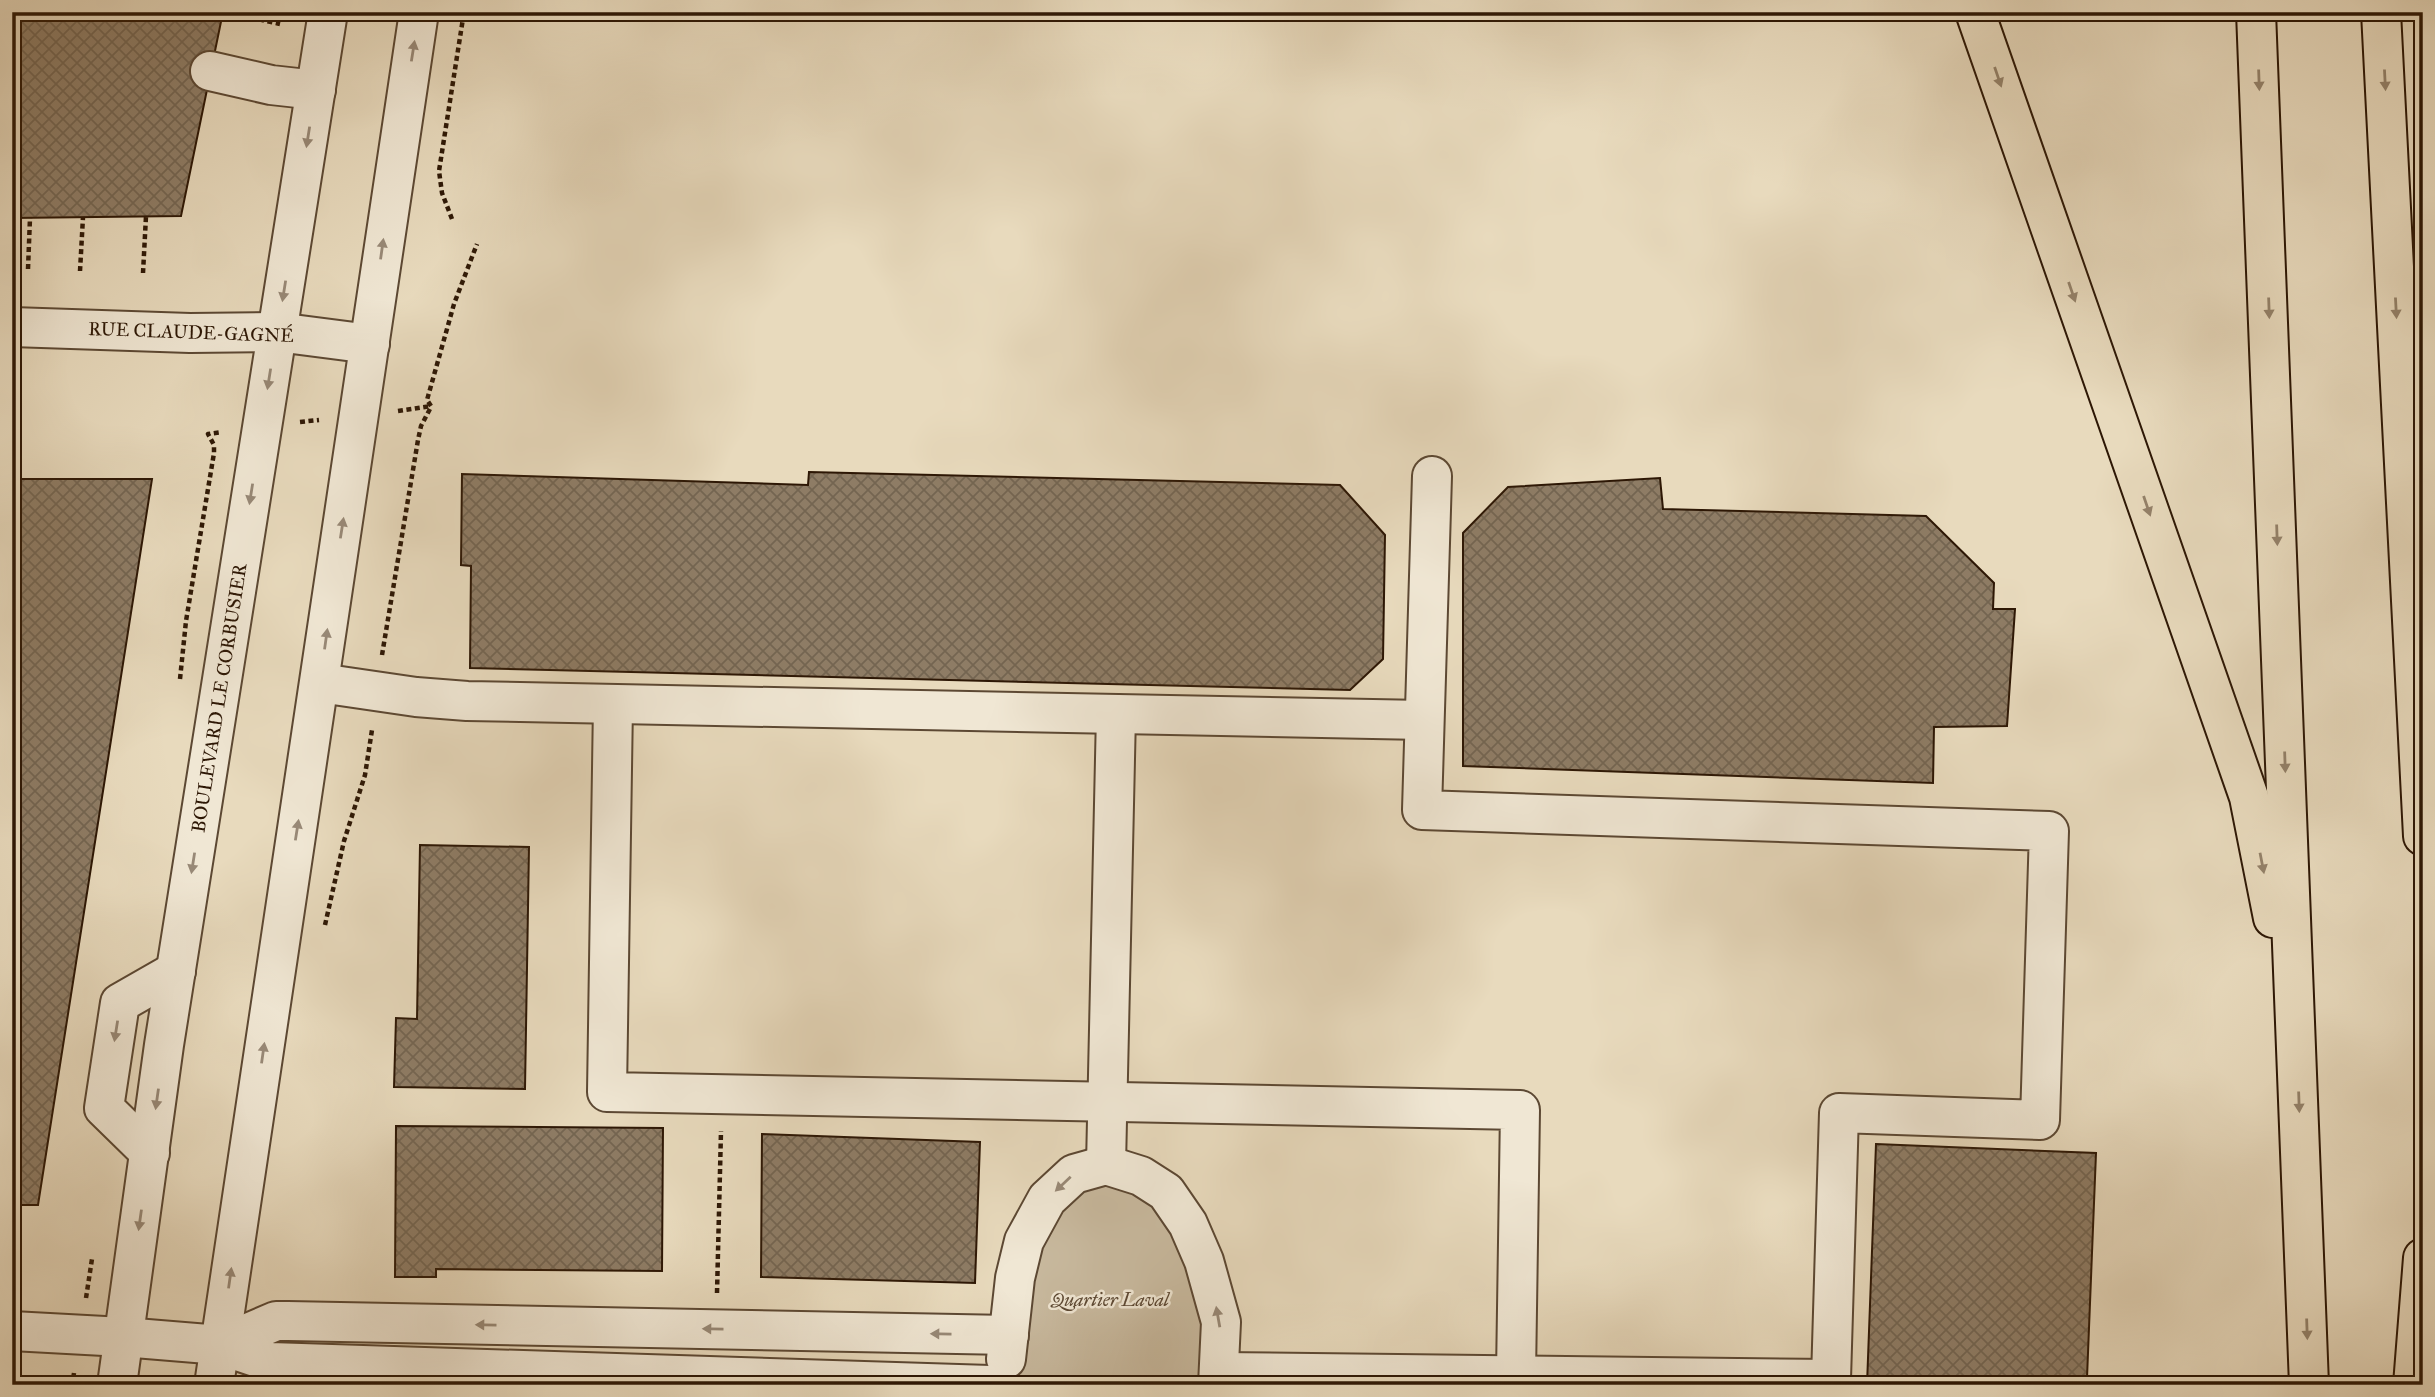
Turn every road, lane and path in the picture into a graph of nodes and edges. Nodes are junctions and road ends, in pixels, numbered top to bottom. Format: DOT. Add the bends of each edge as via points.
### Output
graph roads {
  1 [pos="226,12"];
  2 [pos="328,12"];
  3 [pos="419,12"];
  4 [pos="464,12"];
  5 [pos="1975,12"];
  6 [pos="2256,12"];
  7 [pos="2381,12"];
  8 [pos="280,24"];
  9 [pos="211,71"];
  10 [pos="316,90"];
  11 [pos="146,216"];
  12 [pos="83,217"];
  13 [pos="30,218"];
  14 [pos="452,219"];
  15 [pos="477,244"];
  16 [pos="28,269"];
  17 [pos="80,271"];
  18 [pos="143,273"];
  19 [pos="12,327"];
  20 [pos="277,332"];
  21 [pos="370,344"];
  22 [pos="1432,477"];
  23 [pos="384,644"];
  24 [pos="320,682"];
  25 [pos="613,704"];
  26 [pos="1116,714"];
  27 [pos="1424,720"];
  28 [pos="372,732"];
  29 [pos="2423,836"];
  30 [pos="323,937"];
  31 [pos="176,971"];
  32 [pos="2296,1034"];
  33 [pos="721,1094"];
  34 [pos="1107,1102"];
  35 [pos="150,1153"];
  36 [pos="1106,1165"];
  37 [pos="2423,1258"];
  38 [pos="75,1295"];
  39 [pos="126,1319"];
  40 [pos="406,1323"];
  41 [pos="717,1329"];
  42 [pos="12,1331"];
  43 [pos="1009,1335"];
  44 [pos="220,1345"];
  45 [pos="406,1367"];
  46 [pos="1516,1375"];
  47 [pos="1218,1378"];
  48 [pos="1831,1382"];
  49 [pos="117,1385"];
  50 [pos="214,1385"];
  51 [pos="989,1385"];
  52 [pos="1007,1385"];
  53 [pos="2309,1385"];
  54 [pos="2413,1385"];
  1 -- 8 [label="path"];
  2 -- 10 [label="street, BOULEVARD LE CORBUSIER"];
  21 -- 3 [label="street, one-way"];
  4 -- 14 [label="path" via="439,171"];
  5 -- 32 [label="highway, one-way" via="2249,797"];
  6 -- 32 [label="highway, one-way"];
  7 -- 29 [label="highway, one-way"];
  9 -- 10 [label="street"];
  10 -- 20 [label="street, BOULEVARD LE CORBUSIER, one-way"];
  11 -- 18 [label="path"];
  12 -- 17 [label="path"];
  13 -- 16 [label="path"];
  15 -- 23 [label="path" via="426,400 431,406 418,440"];
  19 -- 20 [label="street, RUE CLAUDE-GAGNÉ"];
  20 -- 21 [label="street, RUE CLAUDE-GAGNÉ"];
  20 -- 31 [label="street, BOULEVARD LE CORBUSIER, one-way"];
  24 -- 21 [label="street, one-way"];
  22 -- 27 [label="street"];
  24 -- 25 [label="street" via="467,701"];
  44 -- 24 [label="street, one-way"];
  25 -- 26 [label="street"];
  25 -- 33 [label="street" via="607,1092"];
  26 -- 27 [label="street"];
  26 -- 34 [label="street"];
  27 -- 48 [label="street" via="1422,810 2049,831 2040,1120 1839,1113"];
  28 -- 30 [label="path"];
  31 -- 35 [label="street, BOULEVARD LE CORBUSIER, one-way"];
  31 -- 35 [label="street, one-way" via="120,1003 104,1108"];
  32 -- 53 [label="highway, one-way"];
  33 -- 34 [label="street"];
  33 -- 41 [label="path"];
  34 -- 36 [label="street"];
  34 -- 46 [label="street" via="1520,1110"];
  35 -- 39 [label="street, BOULEVARD LE CORBUSIER, one-way"];
  36 -- 43 [label="street, one-way" via="1073,1174 1047,1199 1024,1241"];
  47 -- 36 [label="street, one-way" via="1221,1322 1188,1224 1166,1192 1141,1176"];
  37 -- 54 [label="highway"];
  38 -- 39 [label="path"];
  39 -- 42 [label="street"];
  39 -- 44 [label="street"];
  39 -- 49 [label="street, BOULEVARD LE CORBUSIER"];
  41 -- 40 [label="street, one-way"];
  40 -- 44 [label="street" via="276,1321"];
  40 -- 45 [label="street"];
  43 -- 41 [label="street, one-way"];
  43 -- 52 [label="street"];
  44 -- 45 [label="street" via="270,1362"];
  44 -- 50 [label="street"];
  45 -- 51 [label="street"];
  46 -- 47 [label="street"];
  46 -- 48 [label="street"];
}
